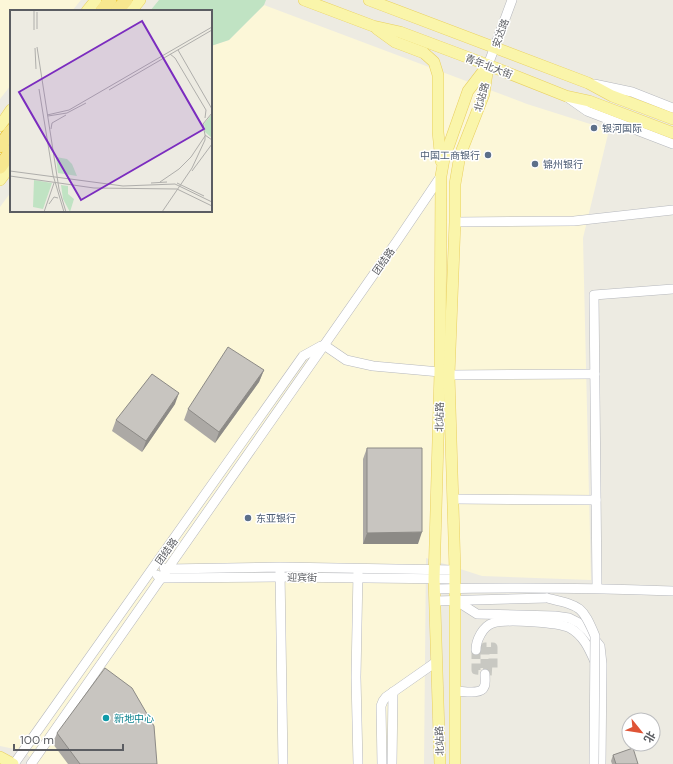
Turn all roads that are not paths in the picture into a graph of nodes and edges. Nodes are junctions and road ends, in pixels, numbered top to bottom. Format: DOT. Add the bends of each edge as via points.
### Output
graph roads {
  1 [pos="96,0"];
  2 [pos="110,0"];
  3 [pos="126,0"];
  4 [pos="140,0"];
  5 [pos="304,0"];
  6 [pos="369,0"];
  7 [pos="512,0"];
  8 [pos="88,10"];
  9 [pos="103,10"];
  10 [pos="118,10"];
  11 [pos="132,10"];
  12 [pos="373,26"];
  13 [pos="495,47"];
  14 [pos="488,65"];
  15 [pos="588,83"];
  16 [pos="566,96"];
  17 [pos="673,108"];
  18 [pos="10,111"];
  19 [pos="673,119"];
  20 [pos="0,126"];
  21 [pos="10,131"];
  22 [pos="673,133"];
  23 [pos="673,144"];
  24 [pos="0,146"];
  25 [pos="10,152"];
  26 [pos="10,165"];
  27 [pos="0,167"];
  28 [pos="441,172"];
  29 [pos="0,180"];
  30 [pos="673,210"];
  31 [pos="455,222"];
  32 [pos="673,289"];
  33 [pos="324,345"];
  34 [pos="444,374"];
  35 [pos="595,374"];
  36 [pos="453,499"];
  37 [pos="596,500"];
  38 [pos="157,564"];
  39 [pos="280,567"];
  40 [pos="358,568"];
  41 [pos="167,569"];
  42 [pos="150,571"];
  43 [pos="280,577"];
  44 [pos="160,578"];
  45 [pos="358,578"];
  46 [pos="435,579"];
  47 [pos="455,579"];
  48 [pos="597,588"];
  49 [pos="673,590"];
  50 [pos="455,600"];
  51 [pos="435,601"];
  52 [pos="476,650"];
  53 [pos="436,662"];
  54 [pos="595,663"];
  55 [pos="485,674"];
  56 [pos="456,691"];
  57 [pos="393,692"];
  58 [pos="0,757"];
  59 [pos="14,764"];
  60 [pos="31,764"];
  61 [pos="283,764"];
  62 [pos="358,764"];
  63 [pos="382,764"];
  64 [pos="392,764"];
  65 [pos="440,764"];
  66 [pos="455,764"];
  67 [pos="594,764"];
  68 [pos="601,764"];
  1 -- 8 [label="main road"];
  2 -- 9 [label="highway"];
  3 -- 10 [label="highway"];
  4 -- 11 [label="main road"];
  5 -- 12 [label="main road, 青年北大街"];
  6 -- 13 [label="main road, 青年北大街"];
  7 -- 13 [label="street, 安达路"];
  12 -- 14 [label="main road, 青年北大街" via="400,32"];
  12 -- 28 [label="main road" via="395,42 424,53 434,62 438,75"];
  13 -- 14 [label="street, 安达路"];
  13 -- 15 [label="main road, 青年北大街"];
  14 -- 16 [label="main road, 青年北大街"];
  14 -- 28 [label="main road, 北站路" via="468,91"];
  14 -- 31 [label="main road, 北站路" via="484,94 458,163"];
  15 -- 17 [label="street" via="632,92"];
  15 -- 19 [label="main road, 青年北大街" via="612,96"];
  16 -- 22 [label="main road, 青年北大街" via="589,101"];
  16 -- 23 [label="street" via="587,111"];
  18 -- 20 [label="main road"];
  21 -- 24 [label="highway"];
  25 -- 27 [label="highway"];
  26 -- 29 [label="main road"];
  28 -- 33 [label="street, 团结路" via="397,241"];
  28 -- 34 [label="main road, 北站路"];
  30 -- 31 [label="street" via="574,221"];
  31 -- 34 [label="main road, 北站路"];
  32 -- 35 [label="street" via="594,295"];
  33 -- 34 [label="street" via="346,360 373,366"];
  33 -- 38 [label="street, 团结路" via="303,356"];
  33 -- 41 [label="street, 团结路"];
  34 -- 35 [label="street"];
  34 -- 36 [label="main road, 北站路"];
  34 -- 46 [label="main road, 北站路"];
  35 -- 37 [label="street"];
  36 -- 37 [label="street"];
  36 -- 47 [label="main road, 北站路"];
  37 -- 48 [label="street"];
  38 -- 41 [label="street, 迎宾街"];
  38 -- 42 [label="street, 团结路"];
  39 -- 40 [label="street, 迎宾街"];
  39 -- 41 [label="street, 迎宾街"];
  39 -- 43 [label="street"];
  40 -- 45 [label="street"];
  40 -- 46 [label="street, 迎宾街"];
  41 -- 44 [label="street, 团结路"];
  42 -- 44 [label="street"];
  42 -- 59 [label="street, 团结路"];
  43 -- 44 [label="street, 迎宾街"];
  43 -- 45 [label="street, 迎宾街"];
  43 -- 61 [label="street"];
  44 -- 60 [label="street, 团结路"];
  45 -- 46 [label="street, 迎宾街"];
  45 -- 62 [label="street"];
  46 -- 47 [label="street"];
  46 -- 47 [label="street, 迎宾街"];
  46 -- 51 [label="main road, 北站路"];
  47 -- 48 [label="street"];
  47 -- 50 [label="main road, 北站路"];
  48 -- 49 [label="street"];
  50 -- 51 [label="street"];
  50 -- 54 [label="street, bridge" via="548,598 577,606 587,617 595,636"];
  50 -- 56 [label="main road, 北站路"];
  50 -- 68 [label="street" via="476,614 569,618 588,631 600,646 602,664"];
  51 -- 53 [label="main road, 北站路"];
  52 -- 54 [label="street" via="478,639 493,623 553,623 570,628 582,638"];
  53 -- 57 [label="street"];
  53 -- 65 [label="main road, 北站路"];
  54 -- 67 [label="street, bridge"];
  55 -- 56 [label="street" via="484,689 480,692"];
  56 -- 66 [label="main road, 北站路"];
  57 -- 63 [label="street" via="386,697 381,706"];
  57 -- 64 [label="street"];
  58 -- 59 [label="main road"];
}
